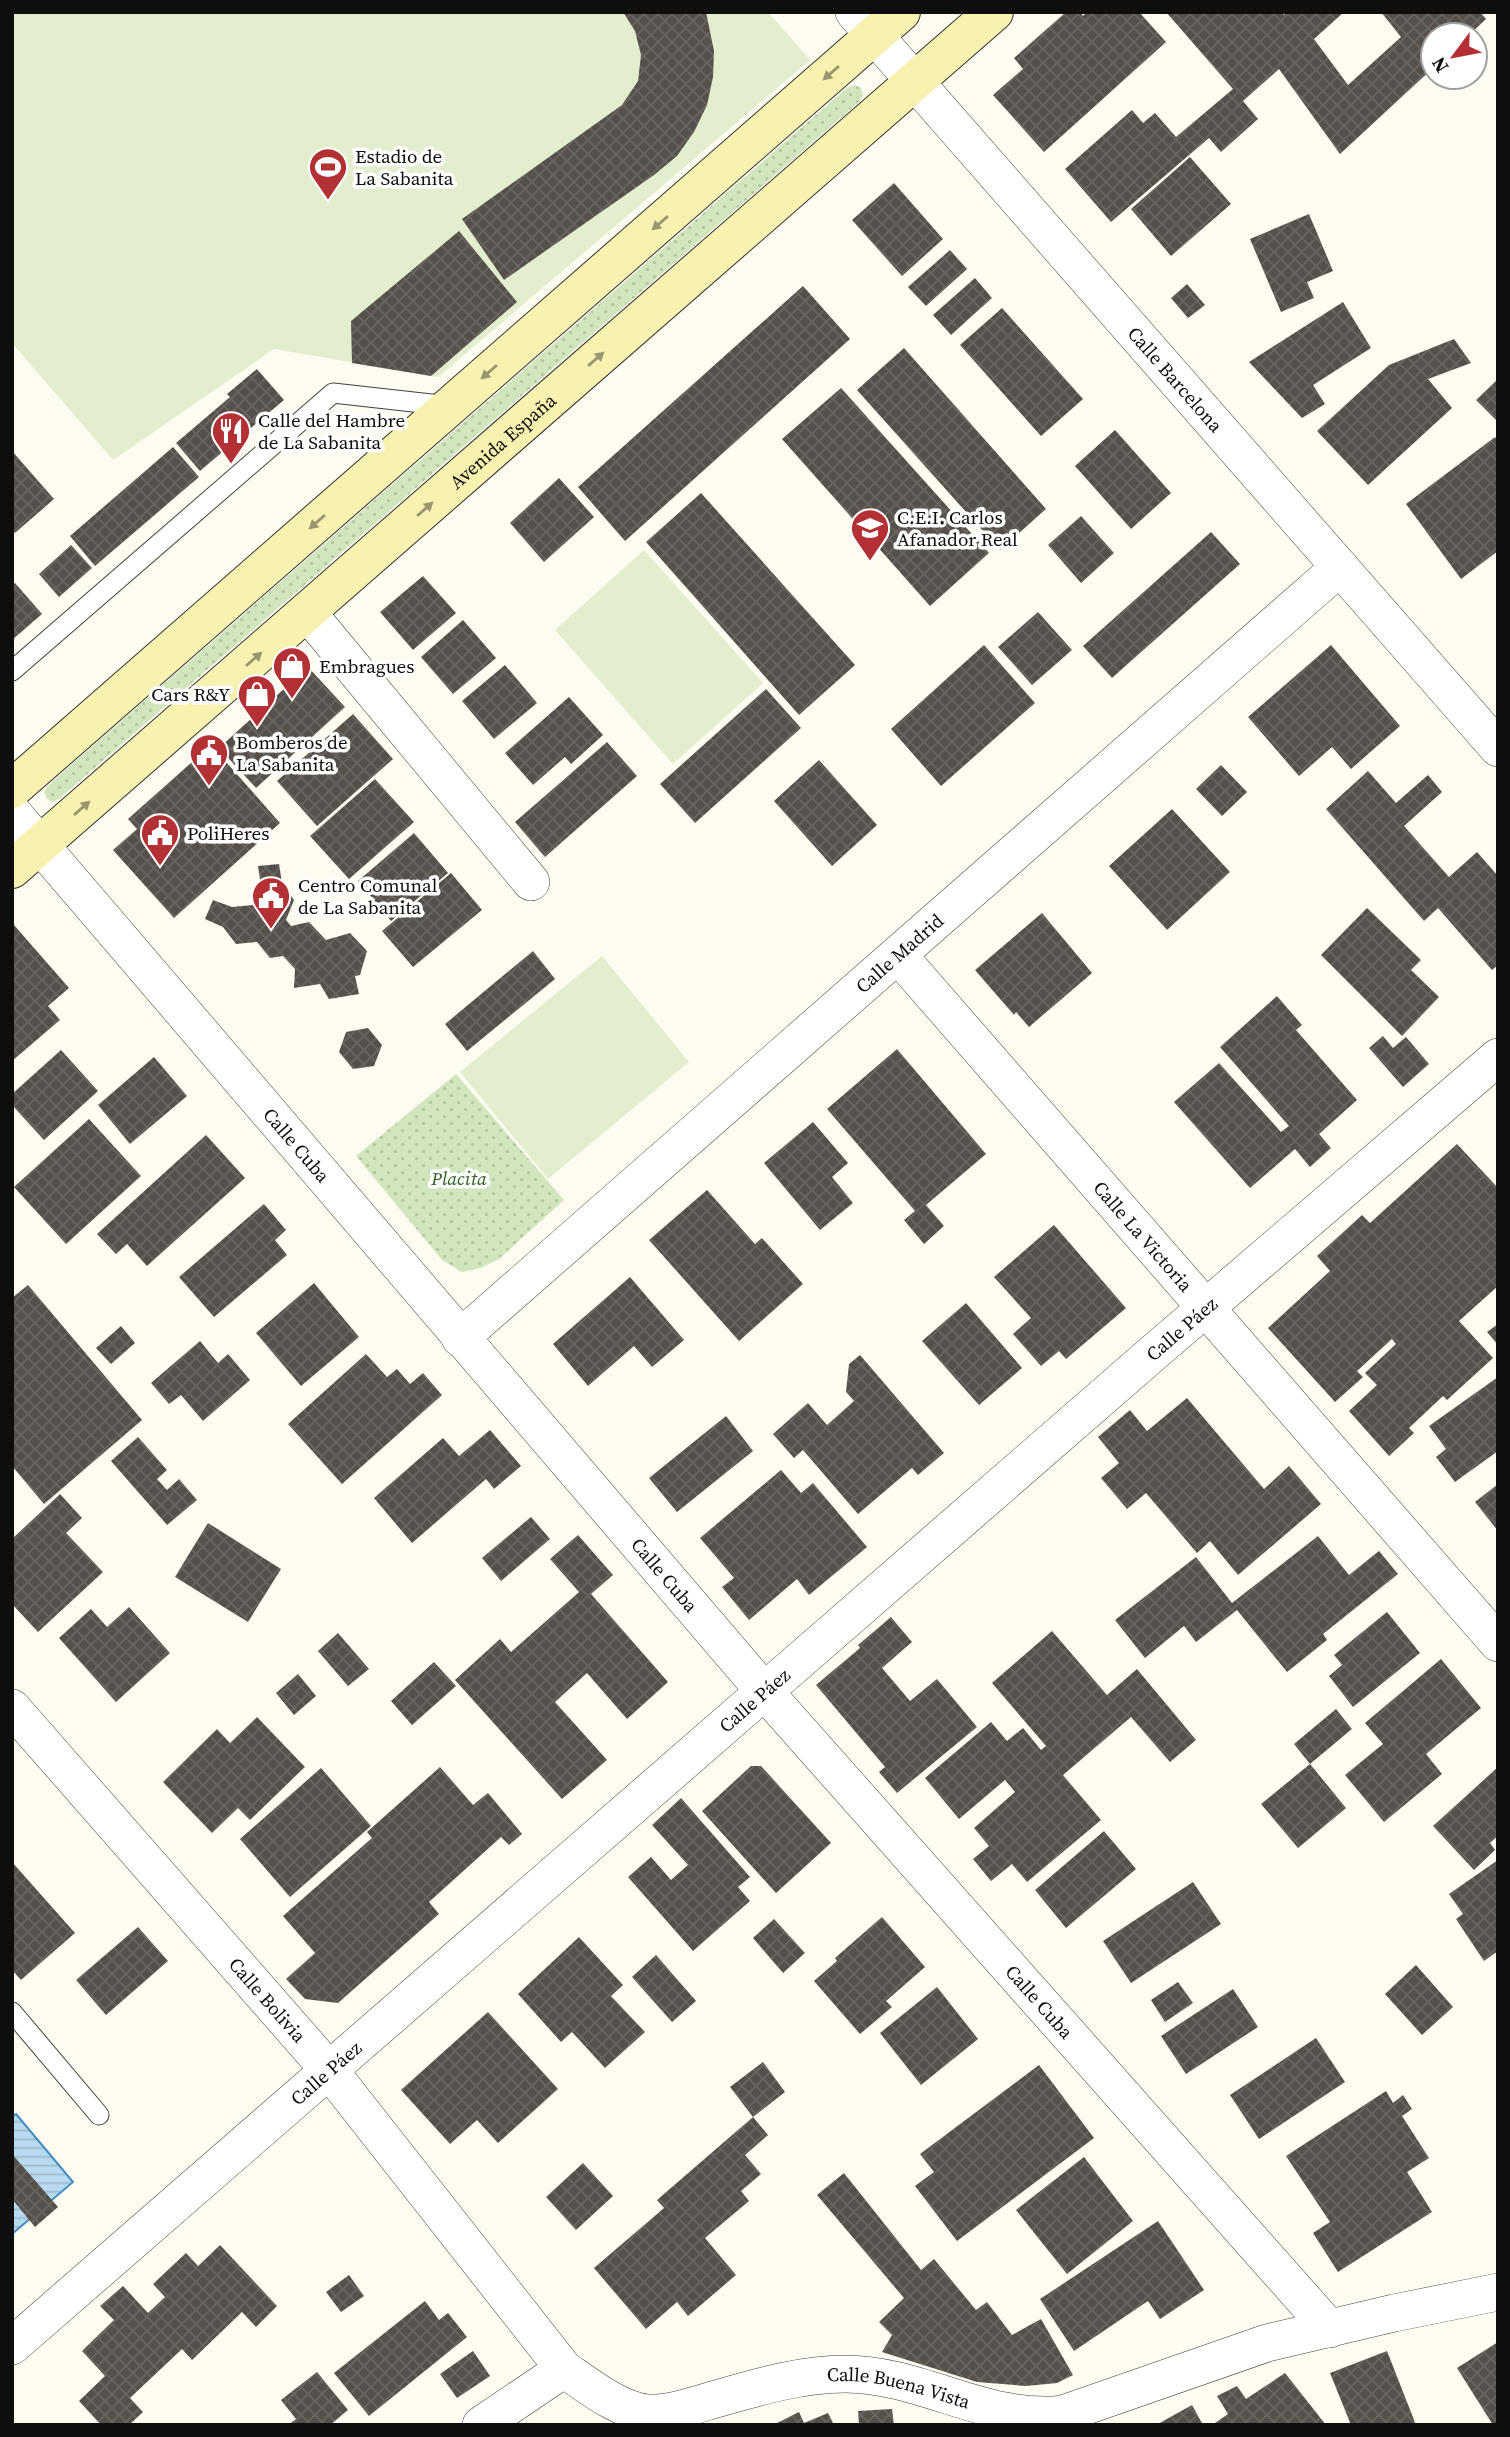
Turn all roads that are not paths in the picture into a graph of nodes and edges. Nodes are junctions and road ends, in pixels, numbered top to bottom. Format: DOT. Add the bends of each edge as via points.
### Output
graph roads {
  1 [pos="994,12"];
  2 [pos="877,20"];
  3 [pos="914,82"];
  4 [pos="450,407"];
  5 [pos="1340,567"];
  6 [pos="307,612"];
  7 [pos="12,671"];
  8 [pos="1498,748"];
  9 [pos="12,789"];
  10 [pos="12,813"];
  11 [pos="26,857"];
  12 [pos="531,882"];
  13 [pos="898,955"];
  14 [pos="1498,1058"];
  15 [pos="1206,1308"];
  16 [pos="460,1338"];
  17 [pos="1498,1643"];
  18 [pos="764,1691"];
  19 [pos="12,1708"];
  20 [pos="12,2012"];
  21 [pos="329,2070"];
  22 [pos="99,2115"];
  23 [pos="1498,2292"];
  24 [pos="1330,2329"];
  25 [pos="12,2346"];
  26 [pos="564,2369"];
  27 [pos="481,2425"];
  1 -- 3 [label="main road, Avenida España"];
  2 -- 3 [label="street, Calle Barcelona"];
  2 -- 4 [label="main road, one-way"];
  3 -- 5 [label="street, Calle Barcelona"];
  6 -- 3 [label="main road, Avenida España, one-way"];
  4 -- 7 [label="lane" via="332,393"];
  4 -- 9 [label="main road, one-way"];
  5 -- 8 [label="street, Calle Barcelona"];
  5 -- 13 [label="street, Calle Madrid"];
  11 -- 6 [label="main road, Avenida España, one-way"];
  6 -- 12 [label="street"];
  10 -- 11 [label="street, Calle Cuba"];
  11 -- 16 [label="street, Calle Cuba"];
  13 -- 15 [label="street, Calle La Victoria"];
  13 -- 16 [label="street, Calle Madrid"];
  14 -- 15 [label="street, Calle Páez"];
  15 -- 17 [label="street, Calle La Victoria"];
  15 -- 18 [label="street, Calle Páez"];
  16 -- 18 [label="street, Calle Cuba"];
  18 -- 21 [label="street, Calle Páez"];
  18 -- 24 [label="street, Calle Cuba"];
  19 -- 21 [label="street, Calle Bolivia"];
  20 -- 22 [label="lane"];
  21 -- 25 [label="street, Calle Páez"];
  21 -- 26 [label="street, Calle Bolivia"];
  23 -- 24 [label="street, Calle Buena Vista"];
  24 -- 26 [label="street, Calle Buena Vista" via="1267,2343 1063,2414 1039,2417 1008,2413 886,2377 845,2374 799,2377 648,2413 615,2403"];
  26 -- 27 [label="street"];
}
